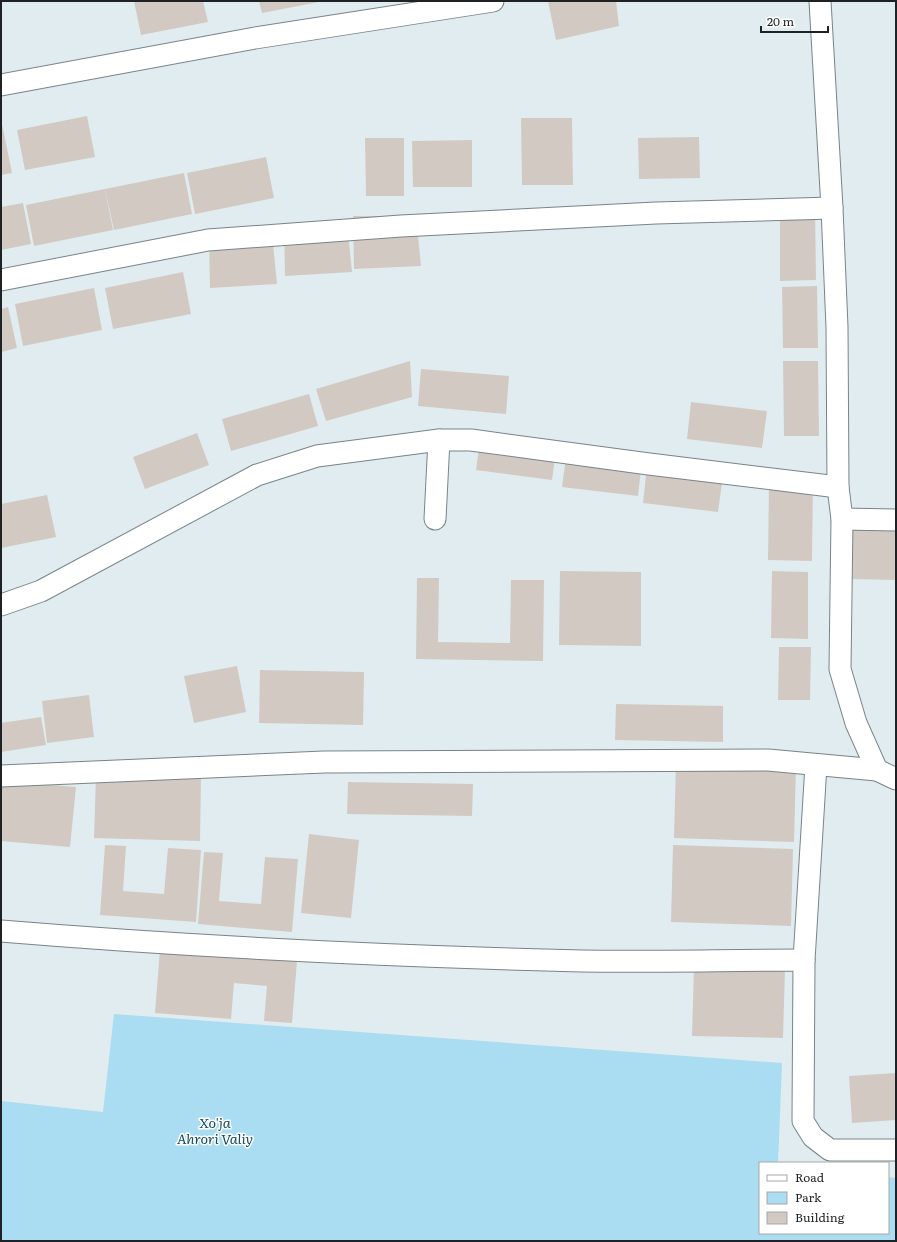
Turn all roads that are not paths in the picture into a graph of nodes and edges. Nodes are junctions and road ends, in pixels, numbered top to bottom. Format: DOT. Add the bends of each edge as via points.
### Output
graph roads {
  1 [pos="493,1"];
  2 [pos="820,1"];
  3 [pos="1,85"];
  4 [pos="832,208"];
  5 [pos="1,280"];
  6 [pos="439,440"];
  7 [pos="838,487"];
  8 [pos="436,519"];
  9 [pos="842,519"];
  10 [pos="896,520"];
  11 [pos="1,605"];
  12 [pos="816,765"];
  13 [pos="877,770"];
  14 [pos="1,776"];
  15 [pos="896,779"];
  16 [pos="1,931"];
  17 [pos="804,960"];
  18 [pos="896,1150"];
  1 -- 3 [label="street" via="255,38"];
  2 -- 4 [label="street"];
  4 -- 5 [label="street" via="536,219 208,240"];
  4 -- 7 [label="street" via="837,327"];
  6 -- 7 [label="street" via="471,440"];
  6 -- 8 [label="street"];
  6 -- 11 [label="street" via="317,456 257,475 40,591"];
  7 -- 9 [label="street"];
  9 -- 10 [label="street"];
  9 -- 13 [label="street" via="840,669 856,723"];
  12 -- 13 [label="street"];
  12 -- 14 [label="street" via="768,760 324,762"];
  12 -- 17 [label="street"];
  13 -- 15 [label="street"];
  16 -- 17 [label="street" via="328,951 576,960"];
  17 -- 18 [label="street" via="803,1121 813,1137 830,1150"];
}
